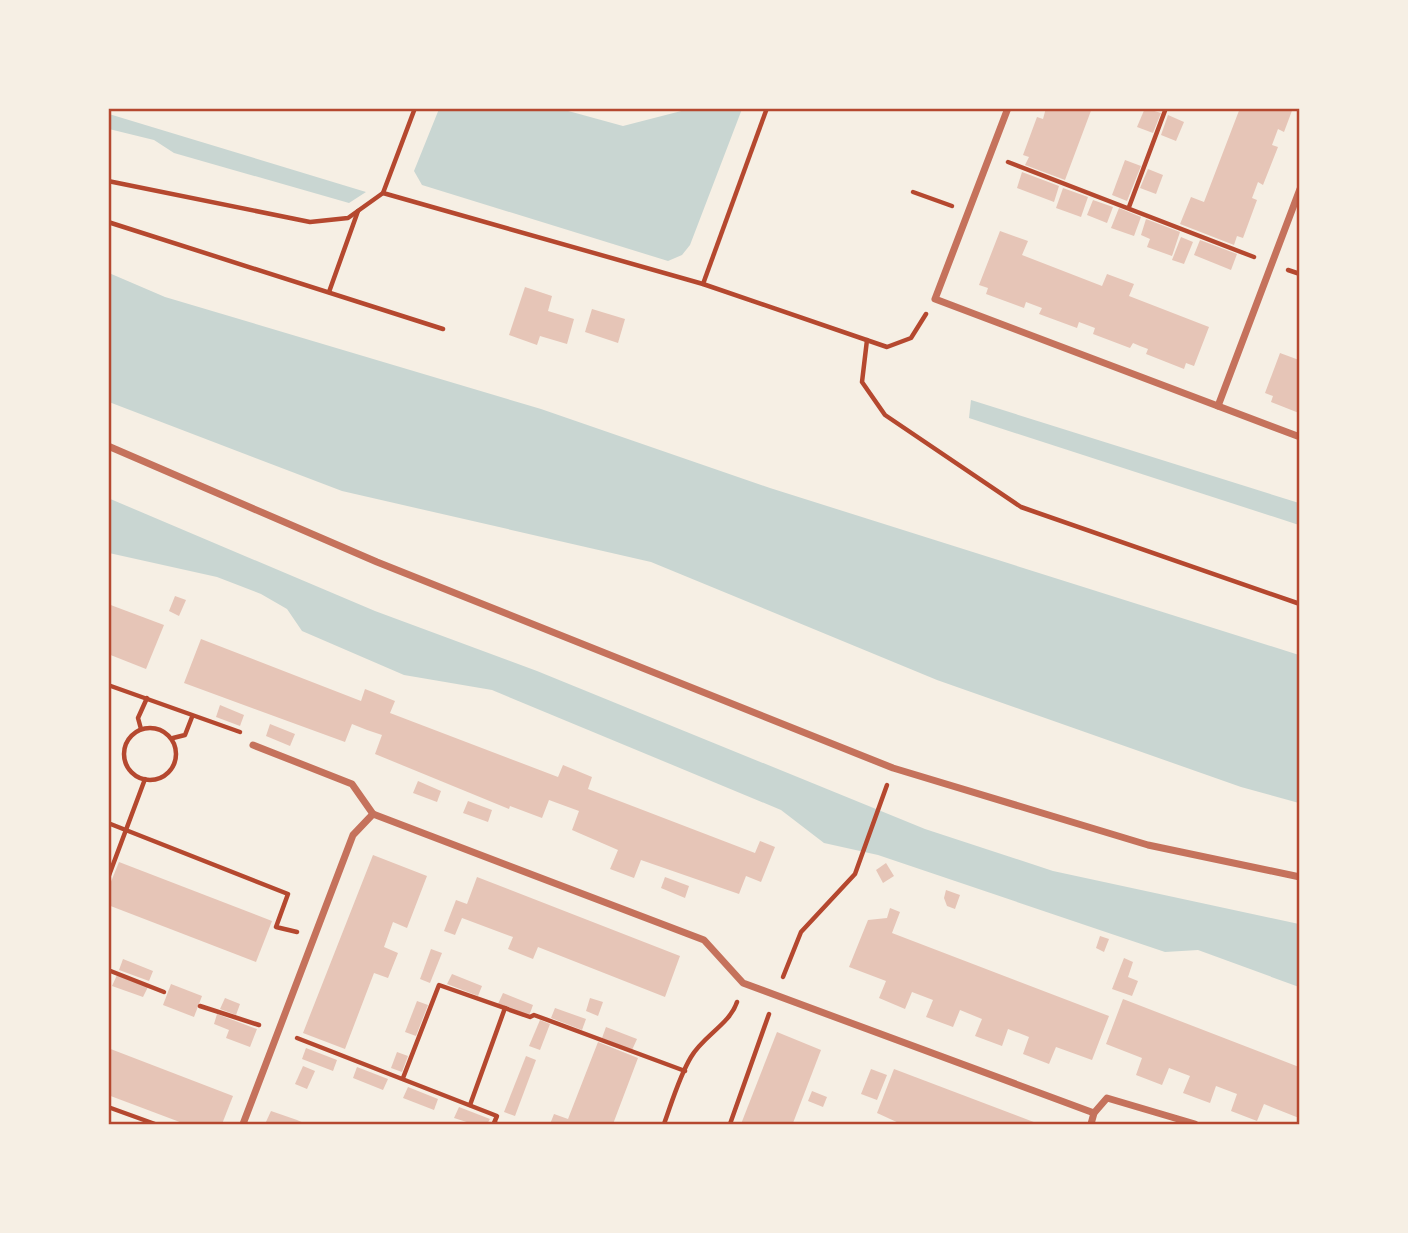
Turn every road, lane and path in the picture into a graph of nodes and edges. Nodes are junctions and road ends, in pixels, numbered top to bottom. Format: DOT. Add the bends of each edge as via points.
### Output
graph roads {
  1 [pos="415,108"];
  2 [pos="767,108"];
  3 [pos="1008,108"];
  4 [pos="1166,108"];
  5 [pos="990,155"];
  6 [pos="108,181"];
  7 [pos="1300,189"];
  8 [pos="913,192"];
  9 [pos="383,193"];
  10 [pos="1129,207"];
  11 [pos="358,211"];
  12 [pos="969,212"];
  13 [pos="108,222"];
  14 [pos="1271,264"];
  15 [pos="703,284"];
  16 [pos="329,292"];
  17 [pos="935,299"];
  18 [pos="443,329"];
  19 [pos="867,340"];
  20 [pos="1218,406"];
  21 [pos="1300,437"];
  22 [pos="108,446"];
  23 [pos="1300,604"];
  24 [pos="108,685"];
  25 [pos="147,698"];
  26 [pos="192,717"];
  27 [pos="141,729"];
  28 [pos="173,738"];
  29 [pos="253,745"];
  30 [pos="145,779"];
  31 [pos="880,804"];
  32 [pos="373,814"];
  33 [pos="108,823"];
  34 [pos="127,829"];
  35 [pos="1300,877"];
  36 [pos="108,878"];
  37 [pos="315,937"];
  38 [pos="108,970"];
  39 [pos="743,983"];
  40 [pos="164,992"];
  41 [pos="777,993"];
  42 [pos="200,1006"];
  43 [pos="505,1009"];
  44 [pos="279,1031"];
  45 [pos="685,1071"];
  46 [pos="403,1077"];
  47 [pos="470,1105"];
  48 [pos="108,1107"];
  49 [pos="1094,1113"];
  50 [pos="155,1125"];
  51 [pos="243,1125"];
  52 [pos="497,1125"];
  53 [pos="664,1125"];
  54 [pos="730,1125"];
  55 [pos="1091,1125"];
  56 [pos="1195,1125"];
  1 -- 9 [label="path"];
  2 -- 15 [label="path"];
  3 -- 5 [label="street"];
  4 -- 10 [label="path"];
  5 -- 10 [label="path"];
  5 -- 12 [label="street"];
  6 -- 11 [label="path" via="310,222 348,218"];
  7 -- 14 [label="street"];
  8 -- 12 [label="path"];
  9 -- 11 [label="path"];
  9 -- 15 [label="path"];
  10 -- 14 [label="path"];
  11 -- 16 [label="path"];
  12 -- 17 [label="street"];
  13 -- 16 [label="path"];
  14 -- 20 [label="street"];
  15 -- 19 [label="path"];
  16 -- 18 [label="path"];
  17 -- 19 [label="path" via="911,338 887,346"];
  17 -- 20 [label="street"];
  19 -- 23 [label="path" via="862,382 885,415 1021,507"];
  20 -- 21 [label="street"];
  22 -- 35 [label="street" via="377,562 893,768 1148,845"];
  24 -- 25 [label="path"];
  25 -- 26 [label="path"];
  25 -- 27 [label="path" via="138,718"];
  26 -- 28 [label="path" via="185,735"];
  26 -- 29 [label="path" via="240,732"];
  27 -- 28 [label="path" via="159,729"];
  27 -- 30 [label="path" via="128,740 124,758 132,774"];
  28 -- 30 [label="path" via="177,755 171,771 157,780"];
  29 -- 32 [label="street" via="352,784"];
  30 -- 34 [label="path"];
  31 -- 41 [label="path" via="855,874 801,932"];
  32 -- 37 [label="street" via="353,835"];
  32 -- 39 [label="street" via="704,940"];
  33 -- 34 [label="path"];
  34 -- 36 [label="path"];
  34 -- 37 [label="path" via="288,894 276,927"];
  37 -- 44 [label="street"];
  38 -- 40 [label="path"];
  39 -- 41 [label="street"];
  39 -- 45 [label="path" via="733,1012 705,1038"];
  41 -- 49 [label="street"];
  41 -- 54 [label="path"];
  42 -- 44 [label="path"];
  43 -- 45 [label="path" via="534,1015"];
  43 -- 46 [label="path" via="439,985"];
  43 -- 47 [label="path"];
  44 -- 46 [label="path"];
  44 -- 51 [label="street"];
  45 -- 53 [label="path"];
  46 -- 47 [label="path"];
  47 -- 52 [label="path" via="497,1115"];
  48 -- 50 [label="path"];
  49 -- 55 [label="street"];
  49 -- 56 [label="street" via="1107,1098"];
}
